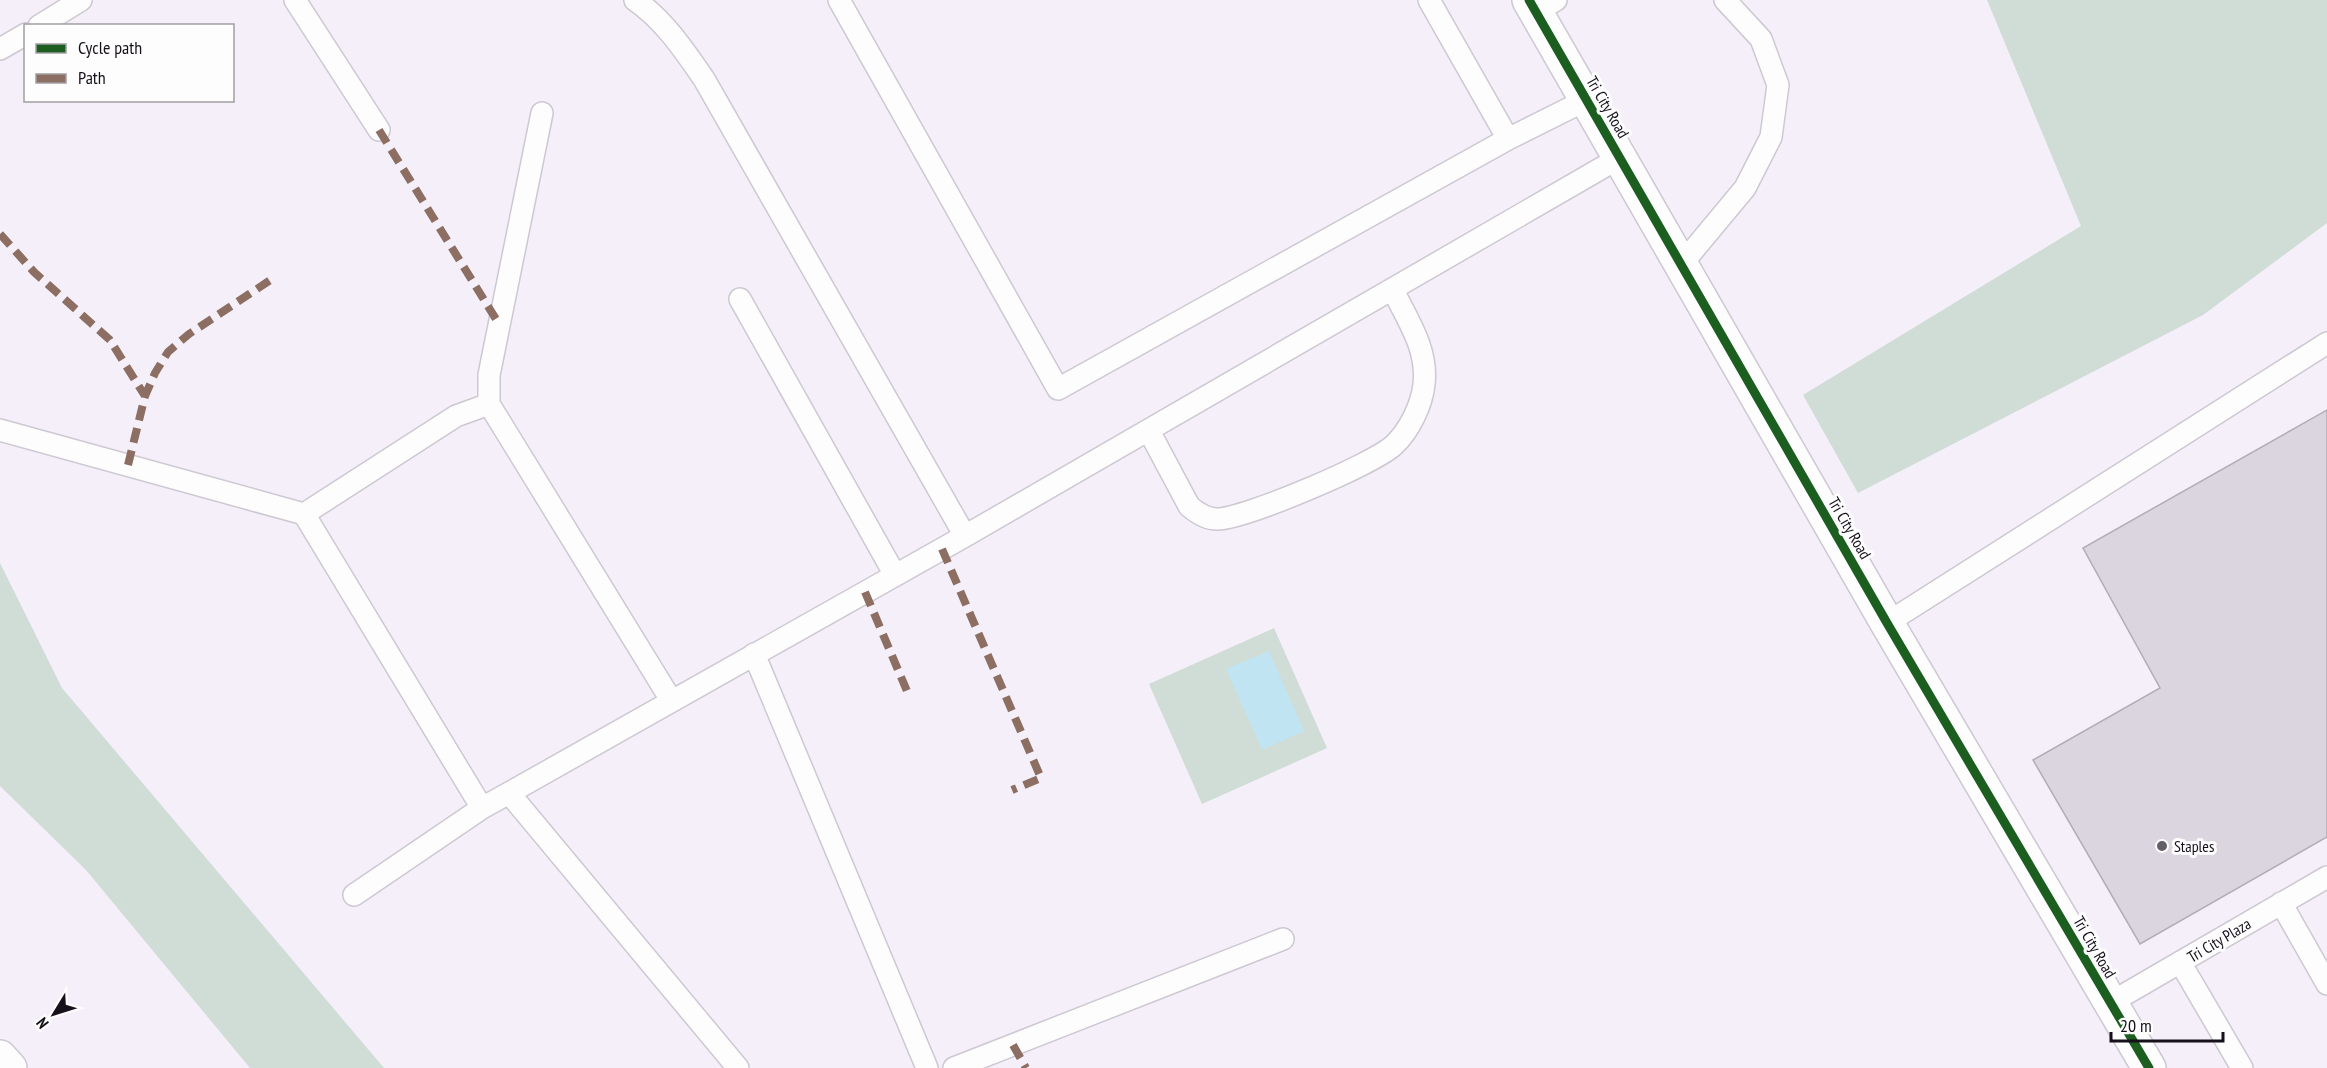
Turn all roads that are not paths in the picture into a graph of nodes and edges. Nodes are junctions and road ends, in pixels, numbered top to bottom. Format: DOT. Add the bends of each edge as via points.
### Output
graph roads {
  1 [pos="81,0"];
  2 [pos="295,0"];
  3 [pos="634,0"];
  4 [pos="839,0"];
  5 [pos="1429,0"];
  6 [pos="1725,0"];
  7 [pos="1541,4"];
  8 [pos="42,24"];
  9 [pos="24,35"];
  10 [pos="0,49"];
  11 [pos="1586,99"];
  12 [pos="542,113"];
  13 [pos="379,130"];
  14 [pos="1508,139"];
  15 [pos="1619,158"];
  16 [pos="1681,266"];
  17 [pos="1393,290"];
  18 [pos="740,299"];
  19 [pos="2327,343"];
  20 [pos="489,404"];
  21 [pos="0,430"];
  22 [pos="1149,431"];
  23 [pos="304,514"];
  24 [pos="966,536"];
  25 [pos="895,575"];
  26 [pos="1887,623"];
  27 [pos="754,654"];
  28 [pos="671,700"];
  29 [pos="509,793"];
  30 [pos="482,808"];
  31 [pos="2327,877"];
  32 [pos="354,895"];
  33 [pos="2281,903"];
  34 [pos="1283,939"];
  35 [pos="2180,962"];
  36 [pos="2327,984"];
  37 [pos="2110,1003"];
  38 [pos="0,1058"];
  39 [pos="10,1068"];
  40 [pos="738,1068"];
  41 [pos="927,1068"];
  42 [pos="954,1068"];
  43 [pos="2149,1068"];
  44 [pos="2242,1068"];
  1 -- 8 [label="lane"];
  2 -- 13 [label="lane"];
  3 -- 24 [label="lane" via="648,9 678,42 704,79"];
  4 -- 14 [label="lane" via="1058,389"];
  5 -- 14 [label="lane"];
  6 -- 16 [label="lane" via="1761,39 1778,85 1771,137 1745,188"];
  7 -- 11 [label="street, Tri City Road"];
  9 -- 10 [label="lane"];
  11 -- 14 [label="lane"];
  11 -- 15 [label="street, Tri City Road"];
  12 -- 20 [label="lane" via="489,375"];
  15 -- 16 [label="street, Tri City Road"];
  15 -- 17 [label="lane"];
  16 -- 26 [label="street, Tri City Road"];
  17 -- 22 [label="lane"];
  17 -- 22 [label="lane" via="1421,346 1424,387 1409,424 1394,445 1374,459 1235,517 1215,520 1189,506"];
  18 -- 25 [label="lane"];
  19 -- 26 [label="lane"];
  20 -- 23 [label="lane" via="456,416"];
  20 -- 28 [label="lane"];
  21 -- 23 [label="lane"];
  22 -- 24 [label="lane"];
  23 -- 30 [label="lane"];
  24 -- 25 [label="lane"];
  25 -- 27 [label="lane"];
  26 -- 37 [label="street, Tri City Road"];
  27 -- 28 [label="lane"];
  27 -- 41 [label="lane"];
  28 -- 29 [label="lane"];
  29 -- 30 [label="lane"];
  29 -- 40 [label="lane"];
  30 -- 32 [label="lane"];
  31 -- 33 [label="lane, Tri City Plaza"];
  33 -- 35 [label="lane, Tri City Plaza"];
  33 -- 36 [label="lane"];
  34 -- 42 [label="lane"];
  35 -- 37 [label="lane, Tri City Plaza"];
  35 -- 44 [label="lane"];
  37 -- 43 [label="street, Tri City Road"];
  38 -- 39 [label="street"];
}
